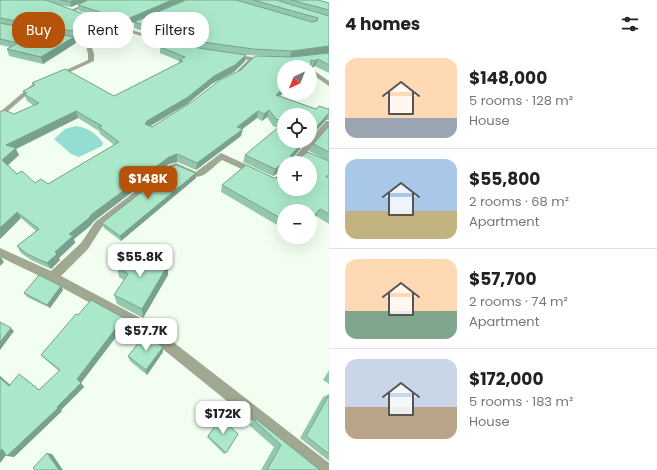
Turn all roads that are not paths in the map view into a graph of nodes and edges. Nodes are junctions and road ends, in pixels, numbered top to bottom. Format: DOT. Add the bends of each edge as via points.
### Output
graph roads {
  1 [pos="95,0"];
  2 [pos="284,0"];
  3 [pos="291,8"];
  4 [pos="65,9"];
  5 [pos="71,11"];
  6 [pos="89,48"];
  7 [pos="228,55"];
  8 [pos="237,74"];
  9 [pos="317,75"];
  10 [pos="54,77"];
  11 [pos="42,82"];
  12 [pos="329,84"];
  13 [pos="0,116"];
  14 [pos="329,124"];
  15 [pos="304,156"];
  16 [pos="277,181"];
  17 [pos="0,252"];
  18 [pos="52,277"];
  19 [pos="325,470"];
  1 -- 5 [label="street"];
  2 -- 3 [label="street" via="275,4"];
  4 -- 5 [label="street"];
  6 -- 10 [label="street" via="91,61"];
  7 -- 8 [label="street" via="255,59"];
  9 -- 12 [label="street"];
  11 -- 13 [label="street" via="36,84"];
  14 -- 15 [label="street"];
  16 -- 18 [label="street" via="274,182 221,156 195,175 180,167 173,167 98,225 95,234 64,268"];
  17 -- 18 [label="street"];
  18 -- 19 [label="street" via="142,325"];
}
